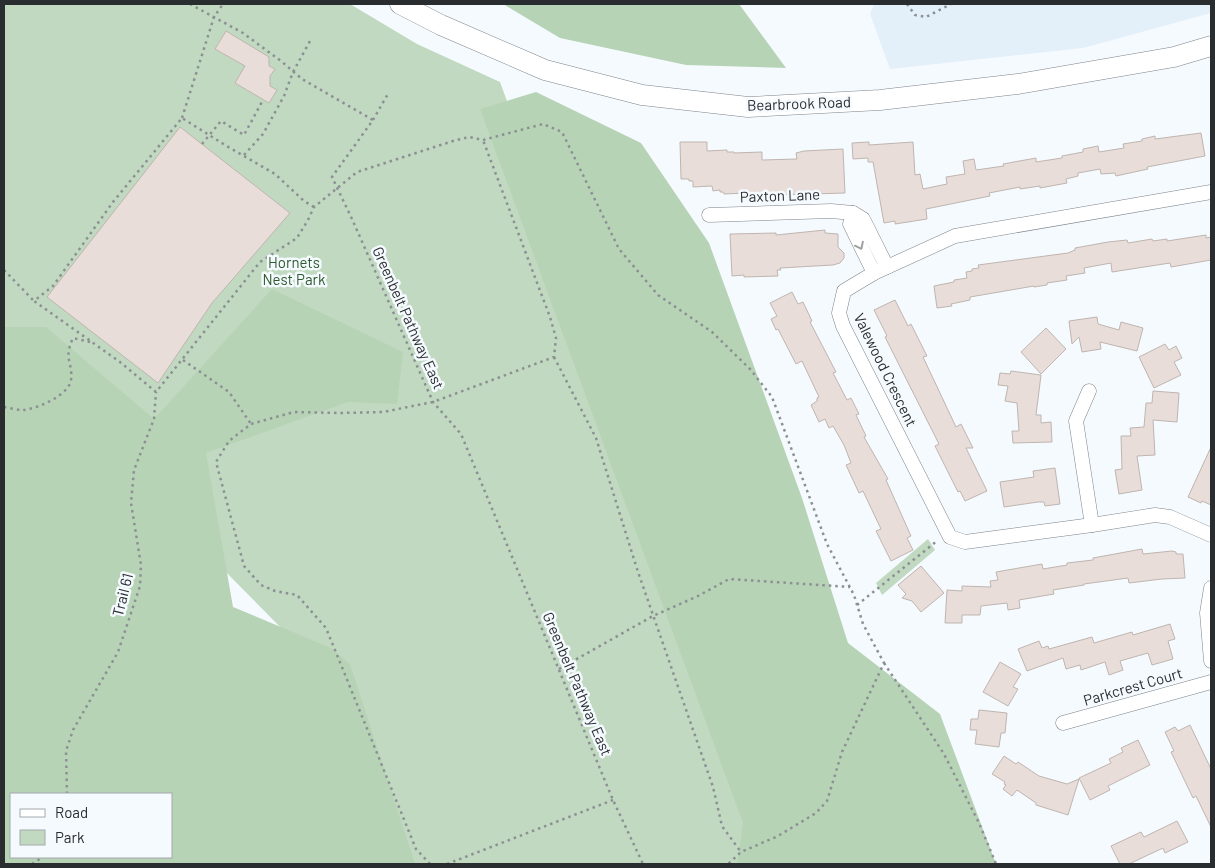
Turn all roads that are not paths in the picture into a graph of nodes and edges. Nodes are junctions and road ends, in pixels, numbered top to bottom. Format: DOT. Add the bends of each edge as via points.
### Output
graph roads {
  1 [pos="400,4"];
  2 [pos="1211,46"];
  3 [pos="1211,192"];
  4 [pos="853,213"];
  5 [pos="709,215"];
  6 [pos="887,267"];
  7 [pos="874,273"];
  8 [pos="1089,391"];
  9 [pos="1092,526"];
  10 [pos="1211,535"];
  11 [pos="1211,588"];
  12 [pos="1211,661"];
  13 [pos="1211,682"];
  14 [pos="1063,723"];
  1 -- 2 [label="street, Bearbrook Road" via="440,26 545,70 642,95 748,107 880,100 1018,84 1174,57"];
  3 -- 6 [label="street, Valewood Crescent" via="955,236"];
  4 -- 5 [label="street, Paxton Lane" via="831,210"];
  4 -- 6 [label="street" via="863,219"];
  4 -- 7 [label="street, one-way" via="850,224"];
  6 -- 7 [label="street, Valewood Crescent"];
  7 -- 9 [label="street, Valewood Crescent" via="844,291 839,313 950,537 965,542"];
  8 -- 9 [label="street" via="1076,421"];
  9 -- 10 [label="street" via="1156,515 1170,517"];
  11 -- 12 [label="street" via="1207,613"];
  13 -- 14 [label="street, Parkcrest Court"];
}
